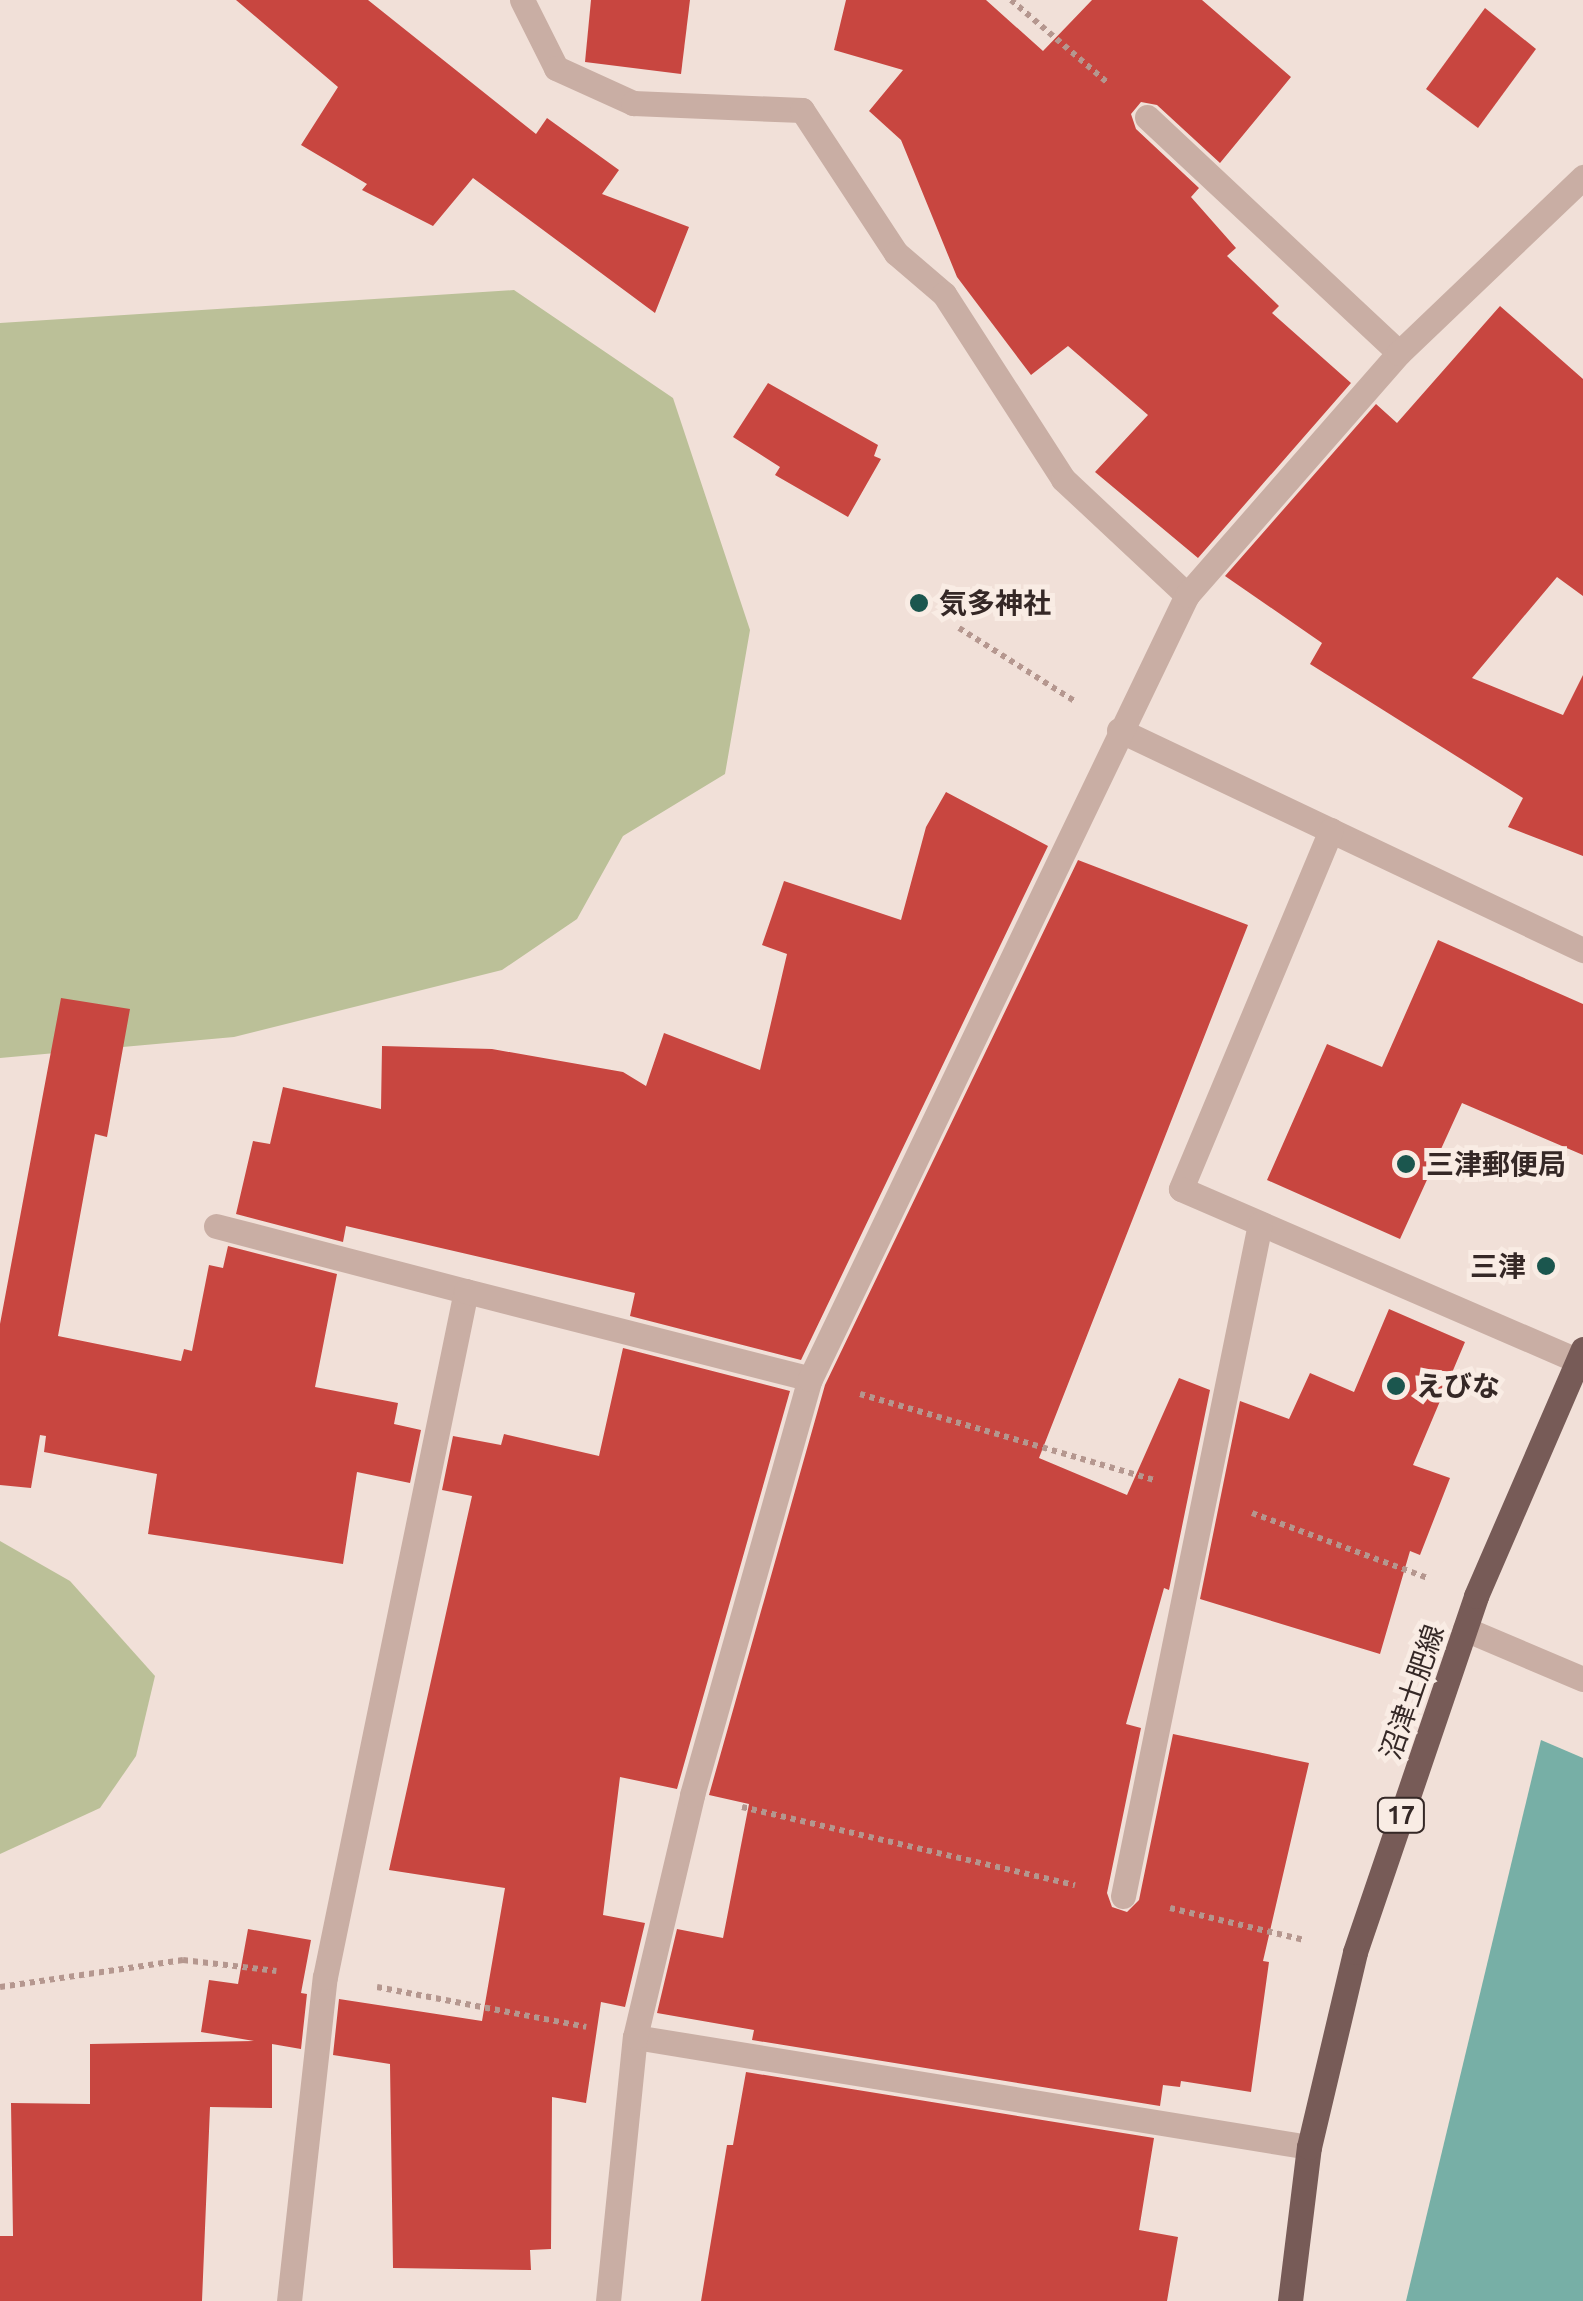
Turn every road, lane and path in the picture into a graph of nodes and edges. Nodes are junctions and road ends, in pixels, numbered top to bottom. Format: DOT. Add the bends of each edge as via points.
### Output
graph roads {
  1 [pos="522,0"];
  2 [pos="1011,0"];
  3 [pos="1147,117"];
  4 [pos="1583,177"];
  5 [pos="1399,353"];
  6 [pos="1187,595"];
  7 [pos="959,628"];
  8 [pos="1120,730"];
  9 [pos="1331,830"];
  10 [pos="1583,950"];
  11 [pos="1260,1224"];
  12 [pos="216,1226"];
  13 [pos="466,1291"];
  14 [pos="1580,1355"];
  15 [pos="810,1380"];
  16 [pos="1204,1494"];
  17 [pos="1476,1596"];
  18 [pos="1465,1629"];
  19 [pos="1583,1679"];
  20 [pos="692,1795"];
  21 [pos="1122,1896"];
  22 [pos="1355,1952"];
  23 [pos="636,2037"];
  24 [pos="1308,2147"];
  25 [pos="289,2301"];
  26 [pos="608,2301"];
  27 [pos="1290,2301"];
  1 -- 6 [label="street" via="556,68 633,103 802,110 896,253 944,294 1063,479"];
  2 -- 3 [label="path"];
  3 -- 5 [label="street"];
  4 -- 5 [label="street"];
  5 -- 6 [label="street"];
  6 -- 8 [label="street"];
  7 -- 8 [label="path"];
  8 -- 9 [label="street"];
  8 -- 15 [label="street"];
  9 -- 10 [label="street"];
  9 -- 11 [label="street" via="1182,1190"];
  11 -- 14 [label="street"];
  11 -- 16 [label="street"];
  12 -- 13 [label="street"];
  13 -- 15 [label="street"];
  13 -- 25 [label="street" via="324,1977"];
  14 -- 17 [label="main road, 沼津土肥線 / 17"];
  15 -- 16 [label="path"];
  15 -- 20 [label="street"];
  16 -- 17 [label="path"];
  16 -- 21 [label="street"];
  17 -- 18 [label="main road, 沼津土肥線 / 17"];
  18 -- 19 [label="street"];
  18 -- 22 [label="main road, 沼津土肥線 / 17"];
  20 -- 21 [label="path"];
  20 -- 23 [label="street"];
  21 -- 22 [label="path"];
  22 -- 24 [label="main road, 沼津土肥線 / 17"];
  23 -- 24 [label="street"];
  23 -- 26 [label="street"];
  24 -- 27 [label="main road, 沼津土肥線 / 17"];
}
